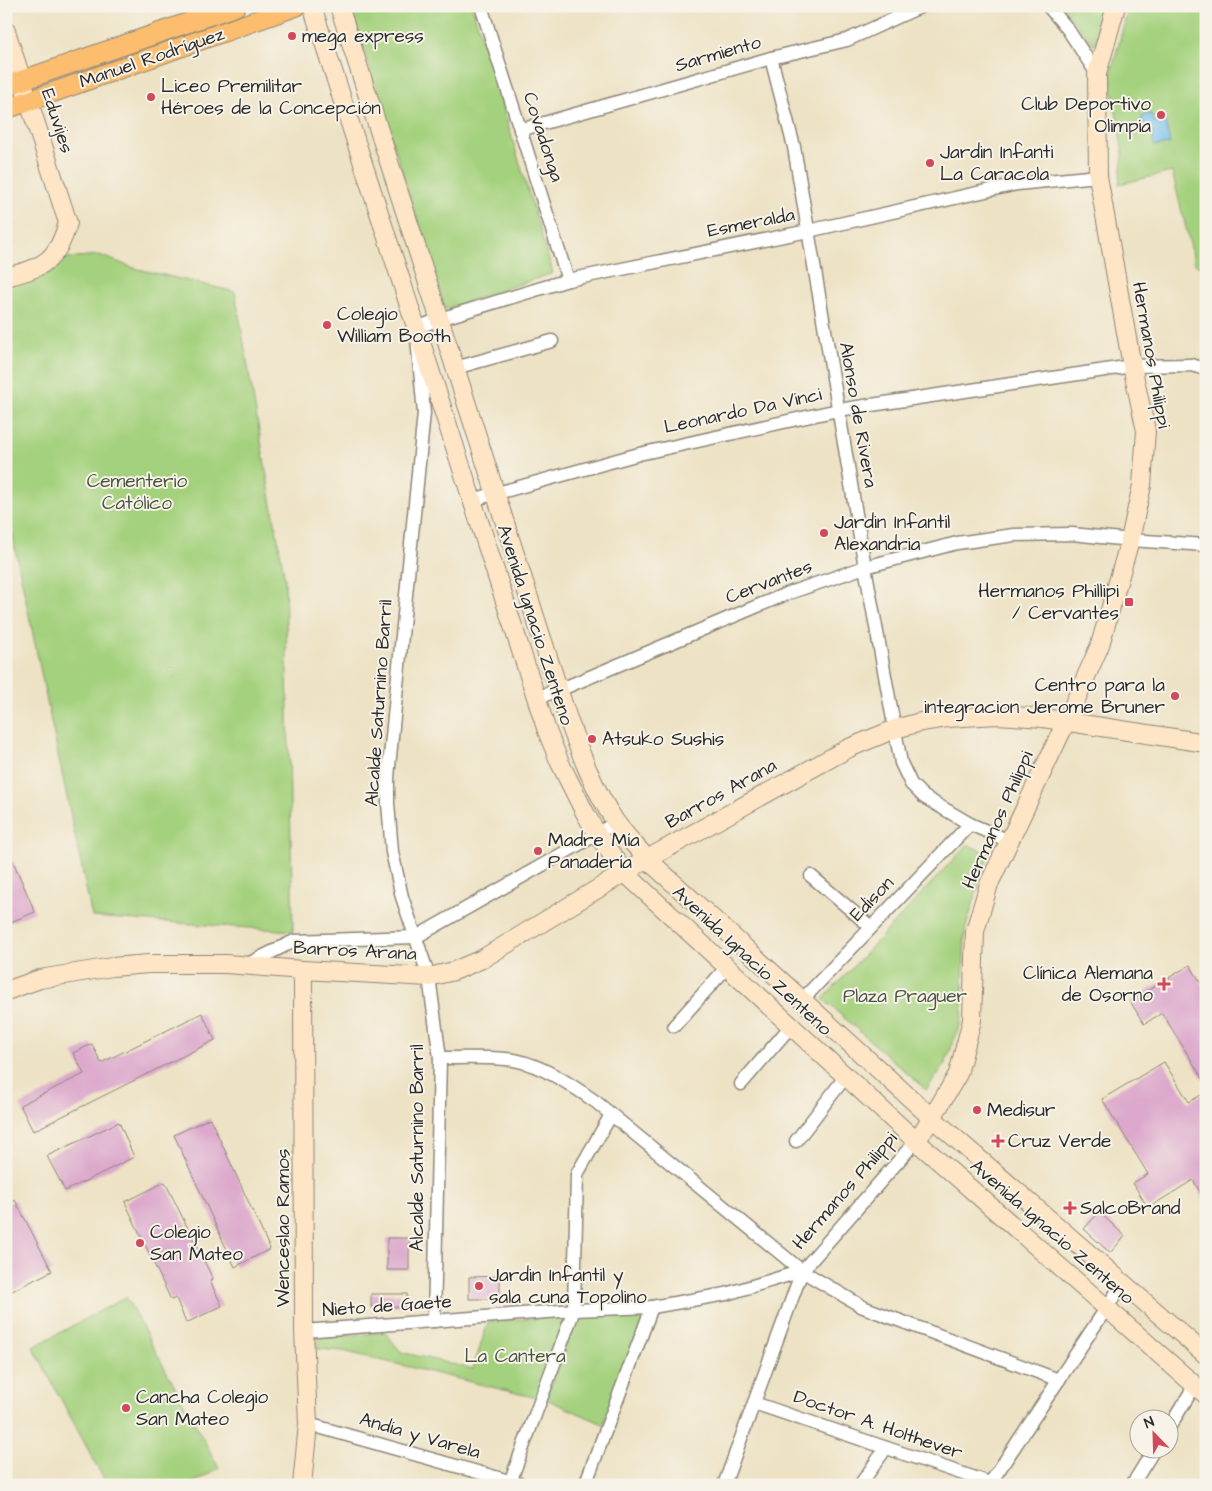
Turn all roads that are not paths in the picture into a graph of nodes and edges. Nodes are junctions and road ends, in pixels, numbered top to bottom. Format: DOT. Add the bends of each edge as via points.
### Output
graph roads {
  1 [pos="236,6"];
  2 [pos="298,6"];
  3 [pos="312,6"];
  4 [pos="338,6"];
  5 [pos="481,6"];
  6 [pos="922,6"];
  7 [pos="1048,6"];
  8 [pos="1116,6"];
  9 [pos="6,31"];
  10 [pos="771,58"];
  11 [pos="1097,74"];
  12 [pos="14,83"];
  13 [pos="28,101"];
  14 [pos="6,109"];
  15 [pos="520,130"];
  16 [pos="1098,176"];
  17 [pos="808,231"];
  18 [pos="6,277"];
  19 [pos="568,280"];
  20 [pos="440,320"];
  21 [pos="416,328"];
  22 [pos="552,341"];
  23 [pos="1132,366"];
  24 [pos="455,368"];
  25 [pos="1206,369"];
  26 [pos="838,410"];
  27 [pos="424,413"];
  28 [pos="446,418"];
  29 [pos="496,493"];
  30 [pos="472,500"];
  31 [pos="1130,540"];
  32 [pos="1206,545"];
  33 [pos="865,567"];
  34 [pos="559,690"];
  35 [pos="536,698"];
  36 [pos="1066,722"];
  37 [pos="896,729"];
  38 [pos="1206,743"];
  39 [pos="616,822"];
  40 [pos="970,824"];
  41 [pos="597,834"];
  42 [pos="1009,841"];
  43 [pos="647,859"];
  44 [pos="625,873"];
  45 [pos="811,876"];
  46 [pos="871,927"];
  47 [pos="416,938"];
  48 [pos="246,965"];
  49 [pos="727,967"];
  50 [pos="303,970"];
  51 [pos="429,977"];
  52 [pos="6,991"];
  53 [pos="802,1000"];
  54 [pos="674,1026"];
  55 [pos="791,1026"];
  56 [pos="440,1058"];
  57 [pos="846,1076"];
  58 [pos="741,1084"];
  59 [pos="611,1115"];
  60 [pos="932,1118"];
  61 [pos="796,1141"];
  62 [pos="916,1142"];
  63 [pos="1061,1230"];
  64 [pos="1042,1252"];
  65 [pos="802,1271"];
  66 [pos="1123,1282"];
  67 [pos="652,1307"];
  68 [pos="1107,1307"];
  69 [pos="574,1310"];
  70 [pos="434,1321"];
  71 [pos="304,1331"];
  72 [pos="1206,1355"];
  73 [pos="1059,1380"];
  74 [pos="1200,1390"];
  75 [pos="754,1403"];
  76 [pos="1180,1414"];
  77 [pos="308,1424"];
  78 [pos="886,1448"];
  79 [pos="1149,1458"];
  80 [pos="510,1483"];
  81 [pos="990,1484"];
  82 [pos="302,1485"];
  83 [pos="523,1485"];
  84 [pos="585,1485"];
  85 [pos="724,1485"];
  86 [pos="860,1485"];
  87 [pos="1132,1485"];
  1 -- 12 [label="main road, Manuel Rodríguez"];
  2 -- 13 [label="main road, Manuel Rodríguez"];
  3 -- 21 [label="main road, Avenida Ignacio Zenteno"];
  4 -- 20 [label="main road, Avenida Ignacio Zenteno"];
  5 -- 15 [label="street, Covadonga"];
  6 -- 10 [label="street, Sarmiento" via="847,40"];
  7 -- 11 [label="street" via="1067,28"];
  8 -- 11 [label="main road, Hermanos Philippi"];
  9 -- 12 [label="main road, Eduvijes"];
  10 -- 15 [label="street, Sarmiento"];
  10 -- 17 [label="street, Alonso de Rivera" via="794,147"];
  11 -- 16 [label="main road, Hermanos Philippi"];
  12 -- 13 [label="main road, Eduvijes"];
  13 -- 14 [label="main road, Manuel Rodríguez"];
  13 -- 18 [label="main road, Eduvijes" via="68,223 57,250 40,266"];
  15 -- 19 [label="street, Covadonga"];
  16 -- 17 [label="street, Esmeralda" via="1017,184"];
  16 -- 23 [label="main road, Hermanos Philippi"];
  17 -- 19 [label="street, Esmeralda"];
  17 -- 26 [label="street, Alonso de Rivera"];
  19 -- 20 [label="street, Esmeralda"];
  20 -- 21 [label="street, Esmeralda"];
  20 -- 24 [label="main road, Avenida Ignacio Zenteno"];
  21 -- 27 [label="street, Alcalde Saturnino Barril"];
  21 -- 28 [label="main road, Avenida Ignacio Zenteno"];
  22 -- 24 [label="street"];
  23 -- 25 [label="street, Leonardo Da Vinci" via="1191,365"];
  23 -- 26 [label="street, Leonardo Da Vinci"];
  23 -- 31 [label="main road, Hermanos Philippi" via="1146,431 1142,485"];
  24 -- 29 [label="main road, Avenida Ignacio Zenteno"];
  26 -- 29 [label="street, Leonardo Da Vinci" via="639,454"];
  26 -- 33 [label="street, Alonso de Rivera"];
  27 -- 28 [label="street" via="438,409"];
  27 -- 47 [label="street, Alcalde Saturnino Barril" via="388,785 392,852 402,898"];
  28 -- 30 [label="main road, Avenida Ignacio Zenteno"];
  29 -- 30 [label="street, Leonardo Da Vinci"];
  29 -- 34 [label="main road, Avenida Ignacio Zenteno"];
  30 -- 35 [label="main road, Avenida Ignacio Zenteno"];
  31 -- 32 [label="street, Cervantes"];
  31 -- 33 [label="street, Cervantes" via="1072,534 1014,535 958,543"];
  31 -- 36 [label="main road, Hermanos Philippi" via="1100,645"];
  33 -- 34 [label="street, Cervantes" via="786,594"];
  33 -- 37 [label="street, Alonso de Rivera"];
  34 -- 35 [label="street, Cervantes"];
  34 -- 39 [label="main road, Avenida Ignacio Zenteno" via="583,757"];
  35 -- 41 [label="main road, Avenida Ignacio Zenteno" via="560,763"];
  36 -- 37 [label="main road, Barros Arana" via="974,715"];
  36 -- 38 [label="main road, Barros Arana"];
  36 -- 42 [label="main road, Hermanos Philippi"];
  37 -- 40 [label="street, Alonso de Rivera" via="901,764 911,784 924,797"];
  37 -- 43 [label="main road, Barros Arana" via="849,748"];
  39 -- 41 [label="street, Barros Arana"];
  39 -- 43 [label="main road, Avenida Ignacio Zenteno"];
  40 -- 42 [label="street, Alonso de Rivera"];
  40 -- 46 [label="street, Edison"];
  41 -- 44 [label="main road, Avenida Ignacio Zenteno"];
  41 -- 47 [label="street, Barros Arana"];
  42 -- 60 [label="main road, Hermanos Philippi" via="989,884 975,931 972,1020 958,1074"];
  43 -- 44 [label="main road, Barros Arana"];
  43 -- 53 [label="main road, Avenida Ignacio Zenteno"];
  44 -- 49 [label="main road, Avenida Ignacio Zenteno"];
  44 -- 51 [label="main road, Barros Arana" via="482,959"];
  45 -- 46 [label="street"];
  46 -- 53 [label="street, Edison"];
  47 -- 48 [label="street, Barros Arana" via="294,941"];
  47 -- 51 [label="street, Alcalde Saturnino Barril"];
  48 -- 50 [label="main road, Barros Arana"];
  48 -- 52 [label="main road, Barros Arana" via="187,963 112,967 40,979"];
  49 -- 54 [label="street"];
  49 -- 55 [label="main road, Avenida Ignacio Zenteno"];
  50 -- 51 [label="main road, Barros Arana"];
  50 -- 71 [label="main road, Wenceslao Ramos"];
  51 -- 56 [label="street, Alcalde Saturnino Barril"];
  53 -- 60 [label="main road, Avenida Ignacio Zenteno"];
  55 -- 57 [label="main road, Avenida Ignacio Zenteno"];
  55 -- 58 [label="street"];
  56 -- 59 [label="street" via="507,1059 526,1064 580,1090"];
  56 -- 70 [label="street, Alcalde Saturnino Barril"];
  57 -- 61 [label="street"];
  57 -- 62 [label="main road, Avenida Ignacio Zenteno"];
  59 -- 65 [label="street"];
  59 -- 69 [label="street" via="577,1174"];
  60 -- 62 [label="main road, Hermanos Philippi"];
  60 -- 63 [label="main road, Avenida Ignacio Zenteno"];
  62 -- 64 [label="main road, Avenida Ignacio Zenteno"];
  62 -- 65 [label="street, Hermanos Philippi"];
  63 -- 64 [label="main road"];
  63 -- 66 [label="main road, Avenida Ignacio Zenteno"];
  64 -- 68 [label="main road, Avenida Ignacio Zenteno"];
  65 -- 67 [label="street, Hermanos Philippi" via="726,1294"];
  65 -- 73 [label="street" via="862,1307"];
  65 -- 75 [label="street"];
  66 -- 68 [label="street"];
  66 -- 72 [label="main road, Avenida Ignacio Zenteno"];
  67 -- 69 [label="street, Nieto de Gaete"];
  67 -- 84 [label="street"];
  68 -- 73 [label="street"];
  68 -- 74 [label="main road, Avenida Ignacio Zenteno"];
  69 -- 70 [label="street, Nieto de Gaete"];
  69 -- 80 [label="street"];
  70 -- 71 [label="street, Nieto de Gaete"];
  71 -- 77 [label="main road, Wenceslao Ramos"];
  73 -- 81 [label="street"];
  74 -- 76 [label="street"];
  75 -- 78 [label="street, Doctor A. Holthever"];
  75 -- 85 [label="street"];
  77 -- 80 [label="street, Andía y Varela"];
  77 -- 82 [label="main road, Wenceslao Ramos"];
  78 -- 81 [label="street, Doctor A. Holthever"];
  78 -- 86 [label="street"];
  79 -- 87 [label="street"];
  80 -- 83 [label="street, Andía y Varela"];
}
